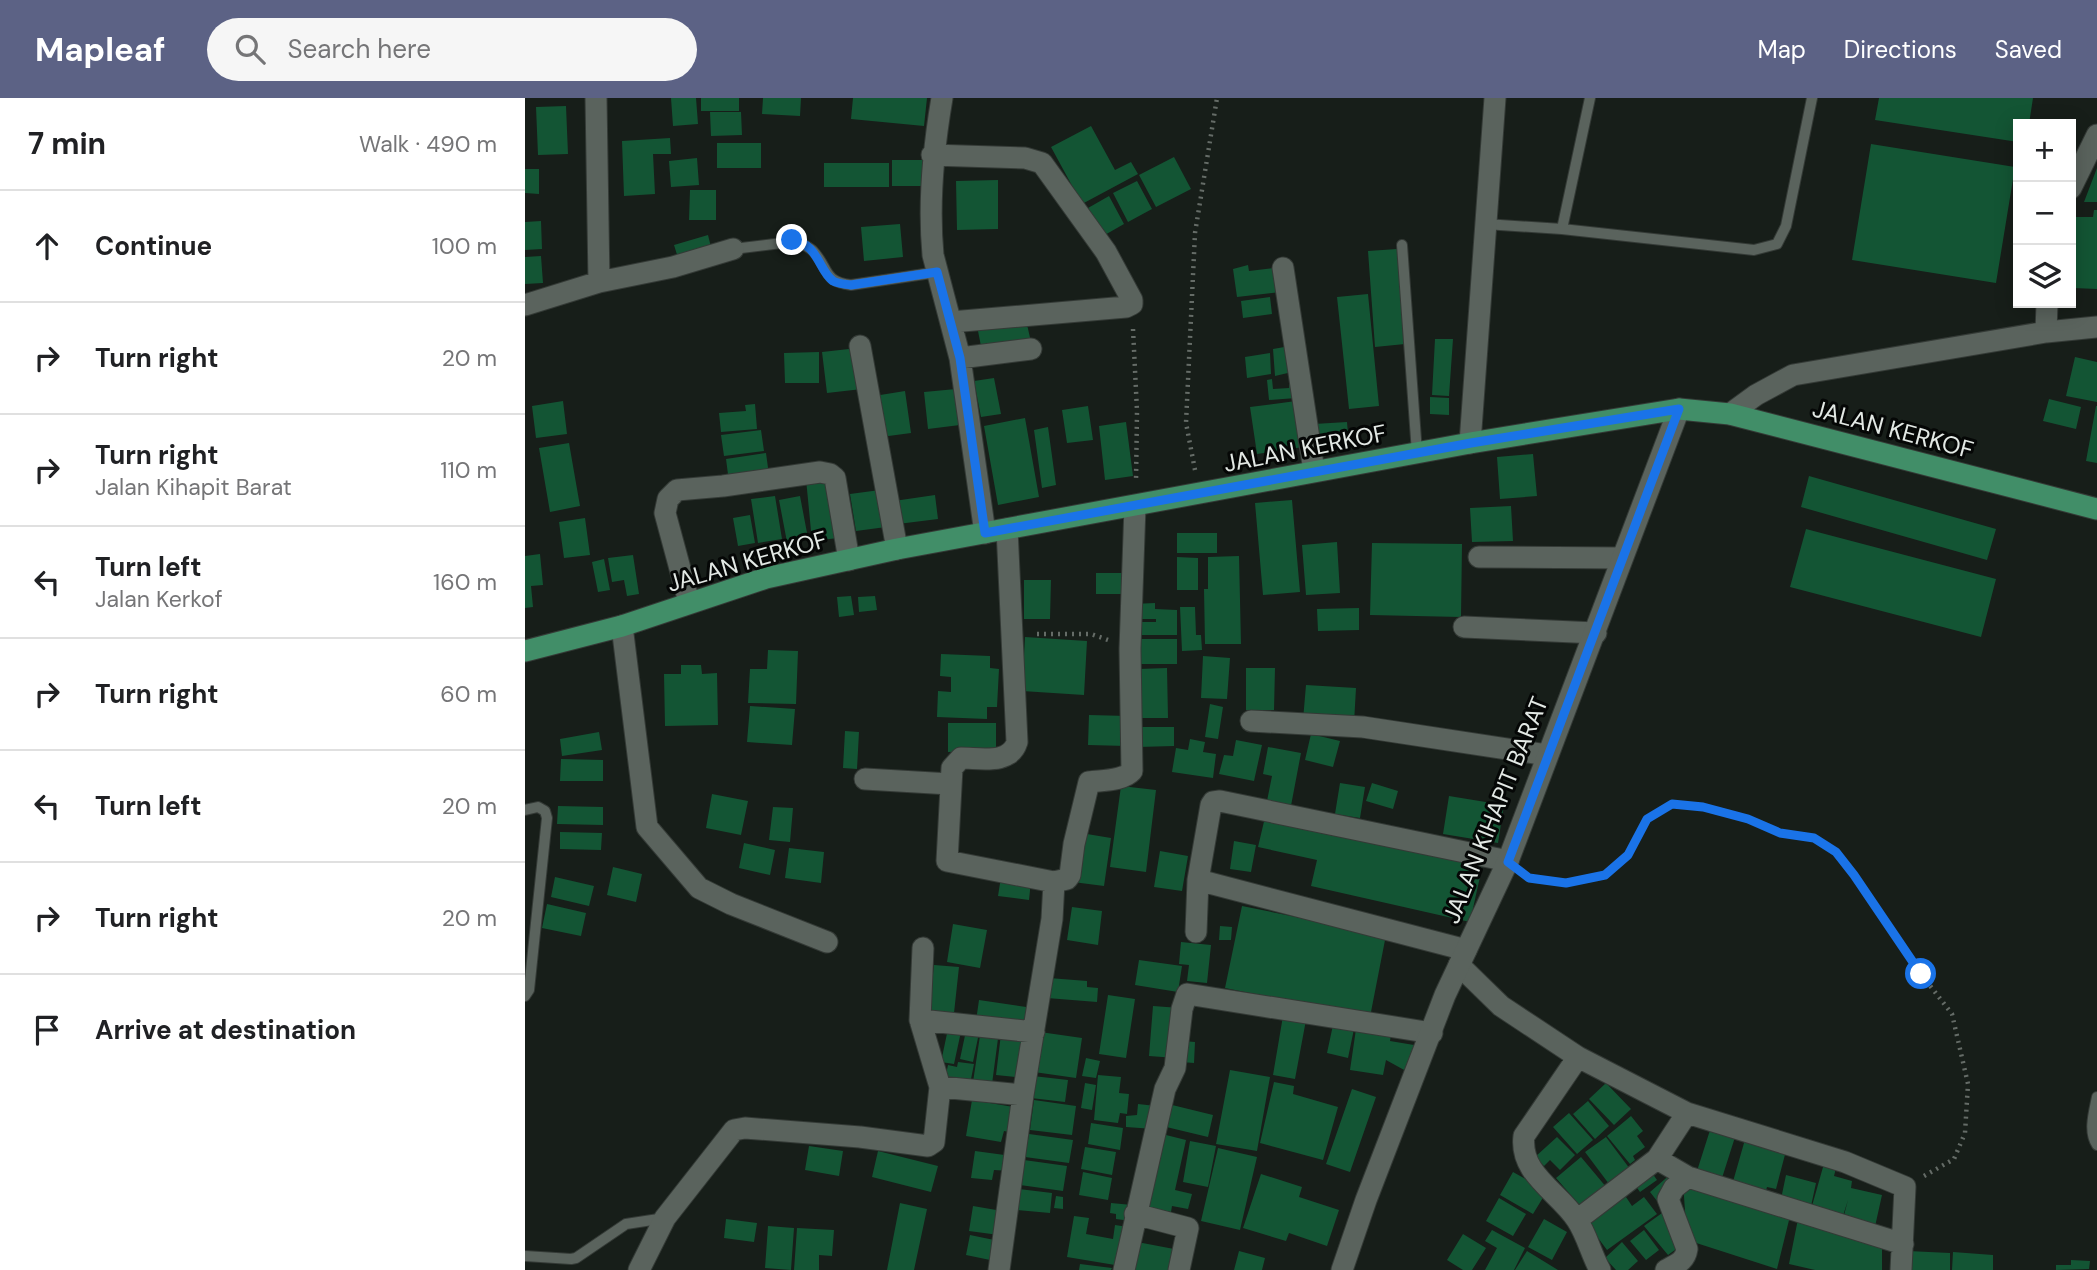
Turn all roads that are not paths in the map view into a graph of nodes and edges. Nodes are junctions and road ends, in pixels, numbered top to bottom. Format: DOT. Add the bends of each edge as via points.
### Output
graph roads {
  1 [pos="597,98"];
  2 [pos="942,98"];
  3 [pos="1495,98"];
  4 [pos="1590,98"];
  5 [pos="1812,98"];
  6 [pos="2097,135"];
  7 [pos="932,155"];
  8 [pos="2074,182"];
  9 [pos="1485,224"];
  10 [pos="1562,229"];
  11 [pos="1402,245"];
  12 [pos="733,249"];
  13 [pos="1283,268"];
  14 [pos="937,272"];
  15 [pos="599,282"];
  16 [pos="525,305"];
  17 [pos="2047,308"];
  18 [pos="951,322"];
  19 [pos="2097,327"];
  20 [pos="2046,332"];
  21 [pos="860,346"];
  22 [pos="1031,349"];
  23 [pos="960,358"];
  24 [pos="1679,409"];
  25 [pos="1730,414"];
  26 [pos="1471,443"];
  27 [pos="1417,453"];
  28 [pos="1314,471"];
  29 [pos="1135,506"];
  30 [pos="2097,509"];
  31 [pos="1007,529"];
  32 [pos="985,533"];
  33 [pos="897,550"];
  34 [pos="1479,557"];
  35 [pos="1622,558"];
  36 [pos="849,560"];
  37 [pos="689,602"];
  38 [pos="622,626"];
  39 [pos="1464,627"];
  40 [pos="1595,633"];
  41 [pos="525,651"];
  42 [pos="1251,721"];
  43 [pos="1547,755"];
  44 [pos="865,779"];
  45 [pos="950,783"];
  46 [pos="525,810"];
  47 [pos="1508,862"];
  48 [pos="1198,880"];
  49 [pos="1054,882"];
  50 [pos="1195,932"];
  51 [pos="827,942"];
  52 [pos="923,948"];
  53 [pos="1463,958"];
  54 [pos="525,996"];
  55 [pos="920,1020"];
  56 [pos="1034,1032"];
  57 [pos="1432,1033"];
  58 [pos="1578,1057"];
  59 [pos="940,1087"];
  60 [pos="1023,1095"];
  61 [pos="2097,1097"];
  62 [pos="1687,1113"];
  63 [pos="2097,1145"];
  64 [pos="1657,1159"];
  65 [pos="1688,1177"];
  66 [pos="1135,1214"];
  67 [pos="665,1218"];
  68 [pos="1577,1220"];
  69 [pos="1903,1244"];
  70 [pos="525,1256"];
  71 [pos="1347,1269"];
  72 [pos="639,1270"];
  73 [pos="999,1270"];
  74 [pos="1124,1270"];
  75 [pos="1179,1270"];
  76 [pos="1600,1270"];
  77 [pos="1666,1270"];
  78 [pos="1901,1270"];
  1 -- 15 [label="street"];
  2 -- 7 [label="street"];
  3 -- 9 [label="street"];
  4 -- 10 [label="lane"];
  5 -- 10 [label="lane" via="1786,226 1777,244 1754,250"];
  6 -- 8 [label="street"];
  7 -- 14 [label="street" via="932,239"];
  7 -- 18 [label="street" via="1025,158 1042,163 1106,252 1132,300 1126,307"];
  9 -- 10 [label="lane"];
  9 -- 26 [label="street"];
  11 -- 27 [label="lane"];
  12 -- 14 [label="lane" via="798,241 812,250 832,280 840,284"];
  12 -- 15 [label="street"];
  13 -- 28 [label="street"];
  14 -- 18 [label="street"];
  15 -- 16 [label="street"];
  17 -- 20 [label="street"];
  18 -- 23 [label="street"];
  19 -- 20 [label="street"];
  20 -- 25 [label="street" via="1793,375"];
  21 -- 33 [label="street"];
  22 -- 23 [label="street"];
  23 -- 32 [label="street"];
  24 -- 25 [label="main road, JALAN KERKOF"];
  24 -- 26 [label="main road, JALAN KERKOF"];
  24 -- 35 [label="street, JALAN KIHAPIT BARAT"];
  25 -- 30 [label="main road, JALAN KERKOF"];
  26 -- 27 [label="main road, JALAN KERKOF"];
  27 -- 28 [label="main road, JALAN KERKOF"];
  28 -- 29 [label="main road, JALAN KERKOF"];
  29 -- 31 [label="main road, JALAN KERKOF"];
  29 -- 49 [label="street" via="1132,771 1122,778 1089,782 1070,875"];
  31 -- 32 [label="main road, JALAN KERKOF"];
  31 -- 45 [label="street" via="1017,742 1003,758 961,758 952,768"];
  32 -- 33 [label="main road, JALAN KERKOF"];
  33 -- 36 [label="main road, JALAN KERKOF"];
  34 -- 35 [label="street"];
  35 -- 40 [label="street, JALAN KIHAPIT BARAT"];
  36 -- 37 [label="main road, JALAN KERKOF" via="766,578"];
  36 -- 37 [label="street" via="835,478 830,474 677,490 668,499 666,513"];
  37 -- 38 [label="main road, JALAN KERKOF"];
  38 -- 41 [label="main road, JALAN KERKOF"];
  38 -- 51 [label="street" via="647,827 698,888"];
  39 -- 40 [label="street"];
  40 -- 43 [label="street, JALAN KIHAPIT BARAT"];
  42 -- 43 [label="street" via="1363,727"];
  43 -- 47 [label="street, JALAN KIHAPIT BARAT"];
  44 -- 45 [label="street"];
  45 -- 49 [label="street" via="947,861"];
  46 -- 54 [label="lane" via="538,807 547,818"];
  47 -- 48 [label="street" via="1213,802"];
  47 -- 53 [label="street, JALAN KIHAPIT BARAT"];
  48 -- 50 [label="street"];
  48 -- 53 [label="street"];
  49 -- 56 [label="street"];
  52 -- 55 [label="street"];
  53 -- 57 [label="street, JALAN KIHAPIT BARAT"];
  53 -- 58 [label="street" via="1501,1006"];
  55 -- 56 [label="street"];
  55 -- 59 [label="street"];
  56 -- 60 [label="street"];
  57 -- 66 [label="street" via="1187,994 1175,1068 1165,1089"];
  57 -- 71 [label="street, JALAN KIHAPIT BARAT" via="1366,1200"];
  58 -- 62 [label="street"];
  58 -- 68 [label="street" via="1524,1136 1523,1148 1545,1187"];
  59 -- 60 [label="street"];
  59 -- 67 [label="street" via="934,1142 928,1146 734,1130"];
  60 -- 73 [label="street"];
  61 -- 63 [label="lane" via="2093,1140"];
  62 -- 64 [label="street"];
  62 -- 69 [label="street" via="1845,1162 1905,1187"];
  64 -- 65 [label="street"];
  64 -- 68 [label="street"];
  65 -- 69 [label="street"];
  65 -- 77 [label="street" via="1668,1199 1686,1255"];
  66 -- 74 [label="street"];
  66 -- 75 [label="street" via="1188,1228"];
  67 -- 70 [label="lane" via="626,1224 571,1259"];
  67 -- 72 [label="street"];
  68 -- 76 [label="street"];
  69 -- 78 [label="street"];
}
